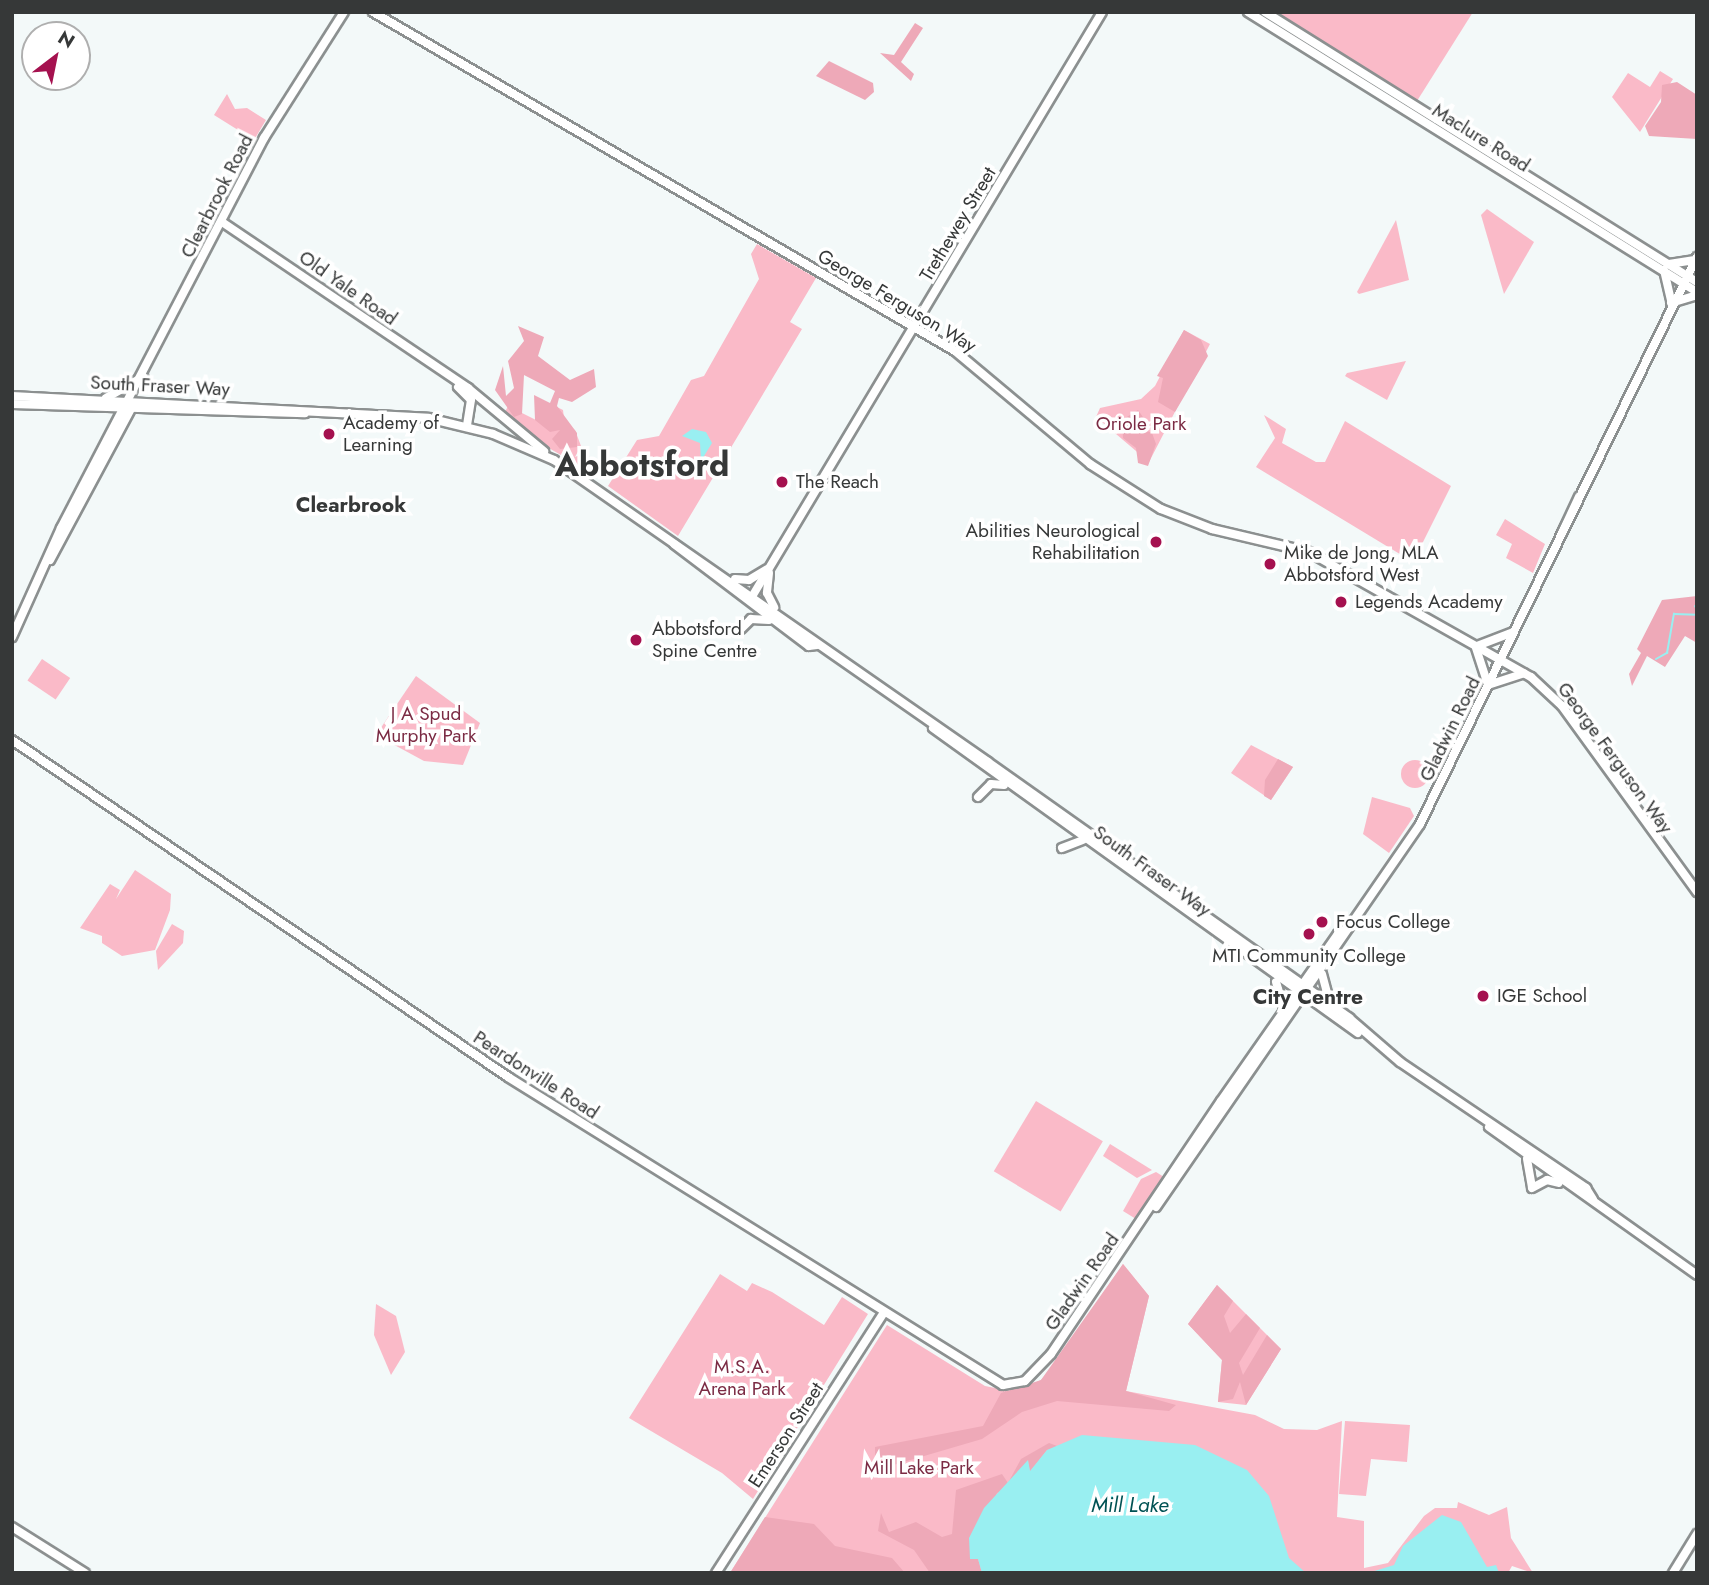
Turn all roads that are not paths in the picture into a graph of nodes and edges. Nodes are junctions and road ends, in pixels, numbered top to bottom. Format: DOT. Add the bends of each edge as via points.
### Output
graph roads {
  1 [pos="344,12"];
  2 [pos="373,12"];
  3 [pos="1102,12"];
  4 [pos="1248,12"];
  5 [pos="1265,12"];
  6 [pos="222,222"];
  7 [pos="1696,261"];
  8 [pos="1667,267"];
  9 [pos="1684,279"];
  10 [pos="1697,282"];
  11 [pos="1697,294"];
  12 [pos="1671,303"];
  13 [pos="915,327"];
  14 [pos="143,377"];
  15 [pos="454,382"];
  16 [pos="12,396"];
  17 [pos="105,403"];
  18 [pos="12,404"];
  19 [pos="129,406"];
  20 [pos="114,424"];
  21 [pos="467,426"];
  22 [pos="554,460"];
  23 [pos="672,541"];
  24 [pos="50,560"];
  25 [pos="770,567"];
  26 [pos="730,578"];
  27 [pos="753,594"];
  28 [pos="778,618"];
  29 [pos="741,629"];
  30 [pos="1515,630"];
  31 [pos="12,637"];
  32 [pos="1475,646"];
  33 [pos="1501,659"];
  34 [pos="1524,673"];
  35 [pos="1488,685"];
  36 [pos="933,728"];
  37 [pos="12,740"];
  38 [pos="1008,787"];
  39 [pos="978,797"];
  40 [pos="1072,832"];
  41 [pos="1083,840"];
  42 [pos="1697,892"];
  43 [pos="1321,965"];
  44 [pos="1276,966"];
  45 [pos="1267,972"];
  46 [pos="1306,988"];
  47 [pos="1300,996"];
  48 [pos="1333,1007"];
  49 [pos="1286,1015"];
  50 [pos="1327,1015"];
  51 [pos="1358,1033"];
  52 [pos="1484,1122"];
  53 [pos="1525,1156"];
  54 [pos="1568,1187"];
  55 [pos="1592,1199"];
  56 [pos="1697,1275"];
  57 [pos="883,1314"];
  58 [pos="1051,1354"];
  59 [pos="12,1527"];
  60 [pos="1697,1534"];
  61 [pos="85,1573"];
  62 [pos="716,1573"];
  63 [pos="1672,1573"];
  1 -- 6 [label="main road, Clearbrook Road" via="264,138"];
  2 -- 13 [label="main road, George Ferguson Way"];
  3 -- 13 [label="main road, Trethewey Street"];
  4 -- 8 [label="main road, Maclure Road"];
  5 -- 8 [label="main road, Maclure Road"];
  6 -- 14 [label="main road, Clearbrook Road"];
  6 -- 15 [label="main road, Old Yale Road"];
  7 -- 8 [label="main road"];
  7 -- 9 [label="main road, Gladwin Road"];
  8 -- 9 [label="main road, Maclure Road"];
  8 -- 12 [label="main road"];
  9 -- 10 [label="main road, Maclure Road"];
  9 -- 11 [label="main road, Maclure Road"];
  9 -- 12 [label="main road, Gladwin Road"];
  11 -- 12 [label="main road"];
  12 -- 30 [label="main road, Gladwin Road"];
  13 -- 25 [label="main road, Trethewey Street"];
  13 -- 32 [label="main road, George Ferguson Way" via="961,355 1090,464 1161,509 1212,529 1309,552"];
  14 -- 17 [label="main road"];
  14 -- 19 [label="main road, Clearbrook Road"];
  15 -- 21 [label="main road, Old Yale Road" via="471,400"];
  15 -- 22 [label="main road, Old Yale Road"];
  16 -- 17 [label="main road, South Fraser Way"];
  17 -- 18 [label="main road, South Fraser Way"];
  17 -- 19 [label="main road, South Fraser Way"];
  17 -- 20 [label="main road"];
  19 -- 20 [label="main road, Clearbrook Road"];
  19 -- 21 [label="main road, South Fraser Way" via="305,412"];
  19 -- 24 [label="main road, Clearbrook Road"];
  20 -- 24 [label="main road, Clearbrook Road"];
  21 -- 22 [label="main road, South Fraser Way"];
  22 -- 23 [label="main road, South Fraser Way"];
  23 -- 26 [label="main road, South Fraser Way"];
  23 -- 28 [label="main road, South Fraser Way"];
  24 -- 31 [label="main road, Clearbrook Road"];
  25 -- 26 [label="main road" via="749,580"];
  25 -- 27 [label="main road, Trethewey Street"];
  25 -- 28 [label="main road" via="766,593"];
  26 -- 27 [label="main road, South Fraser Way"];
  27 -- 28 [label="main road, South Fraser Way"];
  28 -- 29 [label="main road" via="756,618"];
  28 -- 36 [label="main road, South Fraser Way"];
  30 -- 32 [label="main road" via="1494,644"];
  30 -- 33 [label="main road, Gladwin Road"];
  32 -- 33 [label="main road, George Ferguson Way"];
  32 -- 35 [label="main road"];
  33 -- 34 [label="main road, George Ferguson Way"];
  33 -- 35 [label="main road, Gladwin Road"];
  34 -- 35 [label="main road"];
  34 -- 42 [label="main road, George Ferguson Way" via="1562,706"];
  35 -- 43 [label="main road, Gladwin Road" via="1420,824"];
  36 -- 38 [label="main road, South Fraser Way"];
  36 -- 44 [label="main road, South Fraser Way"];
  37 -- 57 [label="main road, Peardonville Road" via="517,1083"];
  38 -- 39 [label="main road" via="991,784"];
  38 -- 40 [label="main road, South Fraser Way"];
  40 -- 41 [label="main road, South Fraser Way"];
  40 -- 41 [label="main road" via="1062,848"];
  41 -- 45 [label="main road, South Fraser Way"];
  43 -- 44 [label="main road" via="1300,975"];
  43 -- 46 [label="main road, Gladwin Road"];
  43 -- 48 [label="main road" via="1322,987"];
  44 -- 46 [label="main road, South Fraser Way"];
  45 -- 47 [label="main road, South Fraser Way"];
  45 -- 49 [label="main road" via="1285,995"];
  46 -- 47 [label="main road, Gladwin Road"];
  46 -- 48 [label="main road, South Fraser Way"];
  47 -- 49 [label="main road, Gladwin Road"];
  47 -- 50 [label="main road, South Fraser Way"];
  48 -- 51 [label="main road, South Fraser Way"];
  49 -- 50 [label="main road" via="1305,1009"];
  49 -- 58 [label="main road, Gladwin Road"];
  50 -- 51 [label="main road, South Fraser Way"];
  51 -- 52 [label="main road, South Fraser Way"];
  52 -- 53 [label="main road, South Fraser Way"];
  52 -- 55 [label="main road, South Fraser Way" via="1586,1188"];
  53 -- 54 [label="main road, South Fraser Way"];
  53 -- 54 [label="main road" via="1532,1188 1547,1180"];
  54 -- 55 [label="main road, South Fraser Way"];
  55 -- 56 [label="main road, South Fraser Way"];
  57 -- 58 [label="main road, Peardonville Road" via="1003,1385 1026,1381"];
  57 -- 62 [label="main road, Emerson Street"];
  59 -- 61 [label="main road"];
  60 -- 63 [label="main road"];
}
